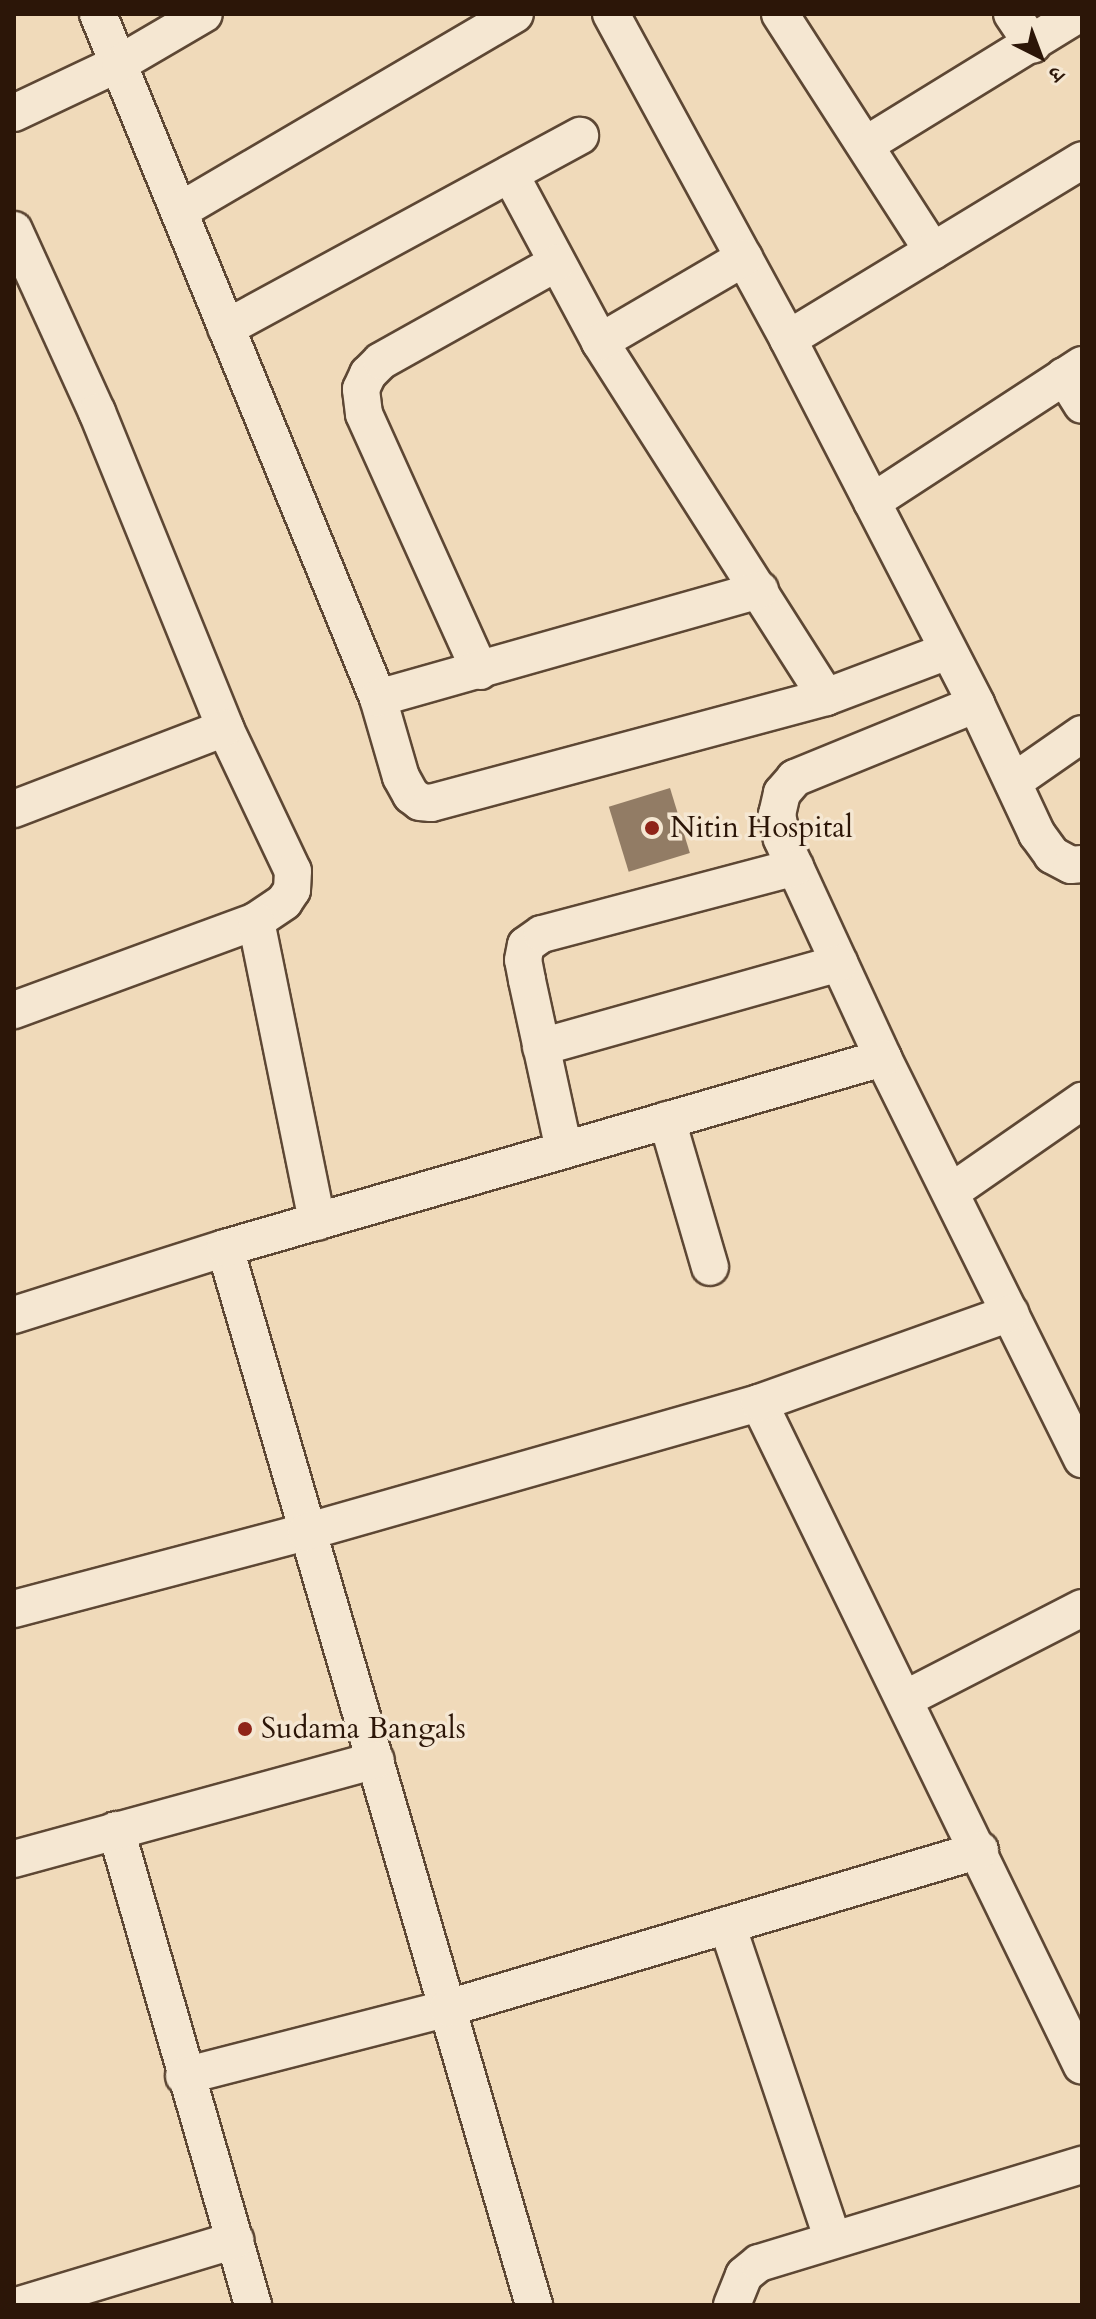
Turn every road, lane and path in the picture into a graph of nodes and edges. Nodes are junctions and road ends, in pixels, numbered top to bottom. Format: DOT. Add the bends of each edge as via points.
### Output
graph roads {
  1 [pos="98,14"];
  2 [pos="204,14"];
  3 [pos="515,14"];
  4 [pos="611,14"];
  5 [pos="780,14"];
  6 [pos="1012,14"];
  7 [pos="1078,14"];
  8 [pos="1033,45"];
  9 [pos="120,63"];
  10 [pos="14,113"];
  11 [pos="580,136"];
  12 [pos="867,144"];
  13 [pos="1082,160"];
  14 [pos="510,174"];
  15 [pos="181,210"];
  16 [pos="14,230"];
  17 [pos="933,251"];
  18 [pos="744,258"];
  19 [pos="556,263"];
  20 [pos="226,328"];
  21 [pos="788,339"];
  22 [pos="600,342"];
  23 [pos="1076,382"];
  24 [pos="872,502"];
  25 [pos="760,590"];
  26 [pos="948,651"];
  27 [pos="480,671"];
  28 [pos="826,697"];
  29 [pos="378,698"];
  30 [pos="976,704"];
  31 [pos="225,728"];
  32 [pos="1082,734"];
  33 [pos="1013,782"];
  34 [pos="14,809"];
  35 [pos="1082,864"];
  36 [pos="795,867"];
  37 [pos="256,921"];
  38 [pos="839,963"];
  39 [pos="14,1010"];
  40 [pos="541,1047"];
  41 [pos="883,1058"];
  42 [pos="1082,1101"];
  43 [pos="667,1120"];
  44 [pos="564,1150"];
  45 [pos="951,1192"];
  46 [pos="317,1222"];
  47 [pos="225,1248"];
  48 [pos="710,1267"];
  49 [pos="1010,1313"];
  50 [pos="14,1315"];
  51 [pos="759,1403"];
  52 [pos="1082,1459"];
  53 [pos="306,1532"];
  54 [pos="1082,1608"];
  55 [pos="14,1609"];
  56 [pos="905,1699"];
  57 [pos="376,1760"];
  58 [pos="116,1830"];
  59 [pos="980,1850"];
  60 [pos="14,1859"];
  61 [pos="727,1925"];
  62 [pos="448,2008"];
  63 [pos="1082,2066"];
  64 [pos="184,2076"];
  65 [pos="1082,2165"];
  66 [pos="235,2240"];
  67 [pos="833,2240"];
  68 [pos="20,2305"];
  69 [pos="253,2305"];
  70 [pos="534,2305"];
  71 [pos="732,2305"];
  1 -- 9 [label="street"];
  2 -- 9 [label="street"];
  3 -- 15 [label="street"];
  4 -- 18 [label="street"];
  5 -- 12 [label="street"];
  6 -- 8 [label="street"];
  7 -- 8 [label="street"];
  8 -- 12 [label="street"];
  9 -- 10 [label="street"];
  9 -- 15 [label="street"];
  11 -- 14 [label="street"];
  12 -- 17 [label="street"];
  13 -- 17 [label="street"];
  14 -- 19 [label="street"];
  14 -- 20 [label="street"];
  15 -- 20 [label="street"];
  16 -- 31 [label="street" via="97,412"];
  17 -- 21 [label="street"];
  18 -- 21 [label="street"];
  18 -- 22 [label="street"];
  19 -- 22 [label="street"];
  19 -- 27 [label="street" via="381,361 361,389 364,414"];
  20 -- 29 [label="street"];
  21 -- 24 [label="street"];
  22 -- 25 [label="street"];
  23 -- 24 [label="street"];
  24 -- 26 [label="street"];
  25 -- 27 [label="street"];
  25 -- 28 [label="street"];
  26 -- 28 [label="street"];
  26 -- 30 [label="street"];
  27 -- 29 [label="street"];
  28 -- 29 [label="street" via="431,803 411,795 401,777"];
  30 -- 33 [label="street"];
  30 -- 36 [label="street" via="795,778 782,793 777,814"];
  31 -- 34 [label="street"];
  31 -- 37 [label="street" via="293,871 292,890 284,902"];
  32 -- 33 [label="street"];
  33 -- 35 [label="street" via="1052,855 1071,865"];
  36 -- 38 [label="street"];
  36 -- 40 [label="street" via="542,934 526,945 523,960"];
  37 -- 39 [label="street"];
  37 -- 46 [label="street"];
  38 -- 40 [label="street"];
  38 -- 41 [label="street"];
  40 -- 44 [label="street"];
  41 -- 43 [label="street"];
  41 -- 45 [label="street"];
  42 -- 45 [label="street"];
  43 -- 44 [label="street"];
  43 -- 48 [label="street"];
  44 -- 46 [label="street"];
  45 -- 49 [label="street"];
  46 -- 47 [label="street"];
  47 -- 50 [label="street"];
  47 -- 53 [label="street"];
  49 -- 51 [label="street"];
  49 -- 52 [label="street"];
  51 -- 53 [label="street"];
  51 -- 56 [label="street"];
  53 -- 55 [label="street"];
  53 -- 57 [label="street"];
  54 -- 56 [label="street"];
  56 -- 59 [label="street"];
  57 -- 58 [label="street"];
  57 -- 62 [label="street"];
  58 -- 60 [label="street"];
  58 -- 64 [label="street"];
  59 -- 61 [label="street"];
  59 -- 63 [label="street"];
  61 -- 62 [label="street"];
  61 -- 67 [label="street"];
  62 -- 64 [label="street"];
  62 -- 70 [label="street"];
  64 -- 66 [label="street"];
  65 -- 67 [label="street"];
  66 -- 68 [label="street"];
  66 -- 69 [label="street"];
  67 -- 71 [label="street" via="759,2263 744,2275"];
}
